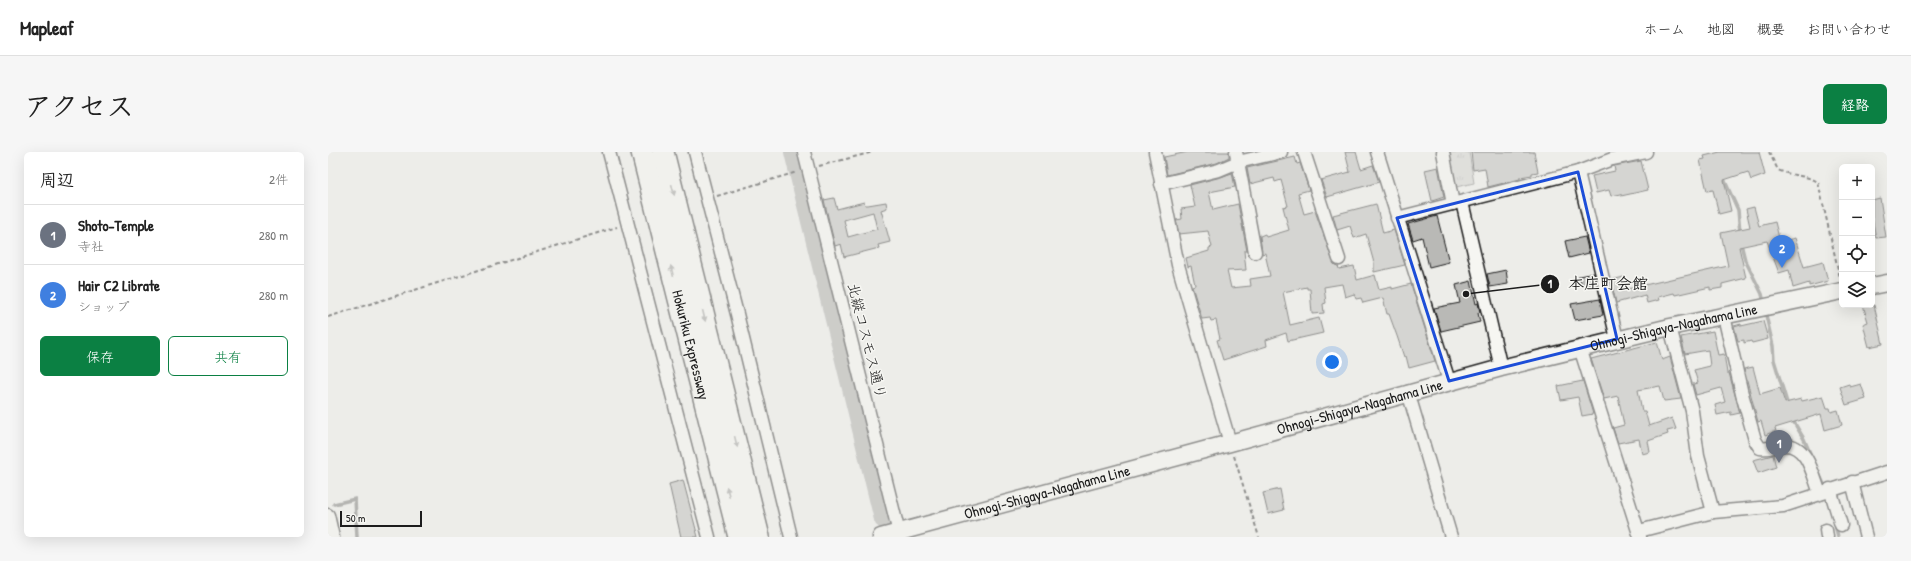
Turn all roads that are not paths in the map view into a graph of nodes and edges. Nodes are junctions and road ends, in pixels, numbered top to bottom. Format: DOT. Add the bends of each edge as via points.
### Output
graph roads {
  1 [pos="609,152"];
  2 [pos="642,152"];
  3 [pos="663,152"];
  4 [pos="695,152"];
  5 [pos="804,152"];
  6 [pos="1155,152"];
  7 [pos="1281,152"];
  8 [pos="1304,152"];
  9 [pos="1377,152"];
  10 [pos="1443,152"];
  11 [pos="1646,152"];
  12 [pos="1237,157"];
  13 [pos="1578,172"];
  14 [pos="1161,184"];
  15 [pos="1458,203"];
  16 [pos="1398,218"];
  17 [pos="1255,252"];
  18 [pos="1338,259"];
  19 [pos="1887,283"];
  20 [pos="1875,285"];
  21 [pos="1839,287"];
  22 [pos="1724,316"];
  23 [pos="1670,327"];
  24 [pos="1617,339"];
  25 [pos="1580,348"];
  26 [pos="1501,368"];
  27 [pos="1449,381"];
  28 [pos="1408,392"];
  29 [pos="1230,444"];
  30 [pos="1887,472"];
  31 [pos="1852,482"];
  32 [pos="1825,491"];
  33 [pos="1713,512"];
  34 [pos="328,515"];
  35 [pos="1841,525"];
  36 [pos="748,532"];
  37 [pos="899,534"];
  38 [pos="1640,534"];
  39 [pos="333,537"];
  40 [pos="709,537"];
  41 [pos="791,537"];
  42 [pos="881,537"];
  43 [pos="1451,537"];
  44 [pos="1866,537"];
  1 -- 40 [label="street"];
  36 -- 2 [label="highway, Hokuriku Expressway, one-way"];
  3 -- 36 [label="highway, Hokuriku Expressway, one-way"];
  4 -- 41 [label="street"];
  5 -- 37 [label="street, 北縦コスモス通り"];
  6 -- 14 [label="street"];
  7 -- 12 [label="street"];
  8 -- 18 [label="street"];
  9 -- 16 [label="street"];
  10 -- 15 [label="street"];
  11 -- 13 [label="street" via="1612,159"];
  12 -- 14 [label="street" via="1219,170"];
  12 -- 17 [label="street"];
  13 -- 15 [label="street"];
  13 -- 24 [label="street"];
  14 -- 29 [label="street" via="1178,265"];
  15 -- 16 [label="street"];
  15 -- 26 [label="street"];
  16 -- 27 [label="street"];
  19 -- 20 [label="main road"];
  21 -- 22 [label="main road, Ohnogi-Shigaya-Nagahama Line" via="1765,308"];
  22 -- 23 [label="main road, Ohnogi-Shigaya-Nagahama Line"];
  22 -- 32 [label="street" via="1742,394 1760,448 1768,450 1785,445 1798,448"];
  23 -- 24 [label="main road, Ohnogi-Shigaya-Nagahama Line"];
  23 -- 33 [label="street" via="1692,412 1698,456"];
  24 -- 25 [label="main road, Ohnogi-Shigaya-Nagahama Line"];
  25 -- 26 [label="main road, Ohnogi-Shigaya-Nagahama Line"];
  25 -- 38 [label="street"];
  26 -- 27 [label="main road, Ohnogi-Shigaya-Nagahama Line"];
  27 -- 28 [label="main road, Ohnogi-Shigaya-Nagahama Line"];
  28 -- 29 [label="main road, Ohnogi-Shigaya-Nagahama Line"];
  28 -- 43 [label="street"];
  29 -- 37 [label="main road, Ohnogi-Shigaya-Nagahama Line"];
  30 -- 31 [label="street"];
  31 -- 32 [label="street"];
  31 -- 44 [label="street"];
  32 -- 33 [label="street" via="1784,506"];
  32 -- 35 [label="street"];
  33 -- 38 [label="street"];
  34 -- 39 [label="street"];
  37 -- 42 [label="main road, Ohnogi-Shigaya-Nagahama Line"];
}
